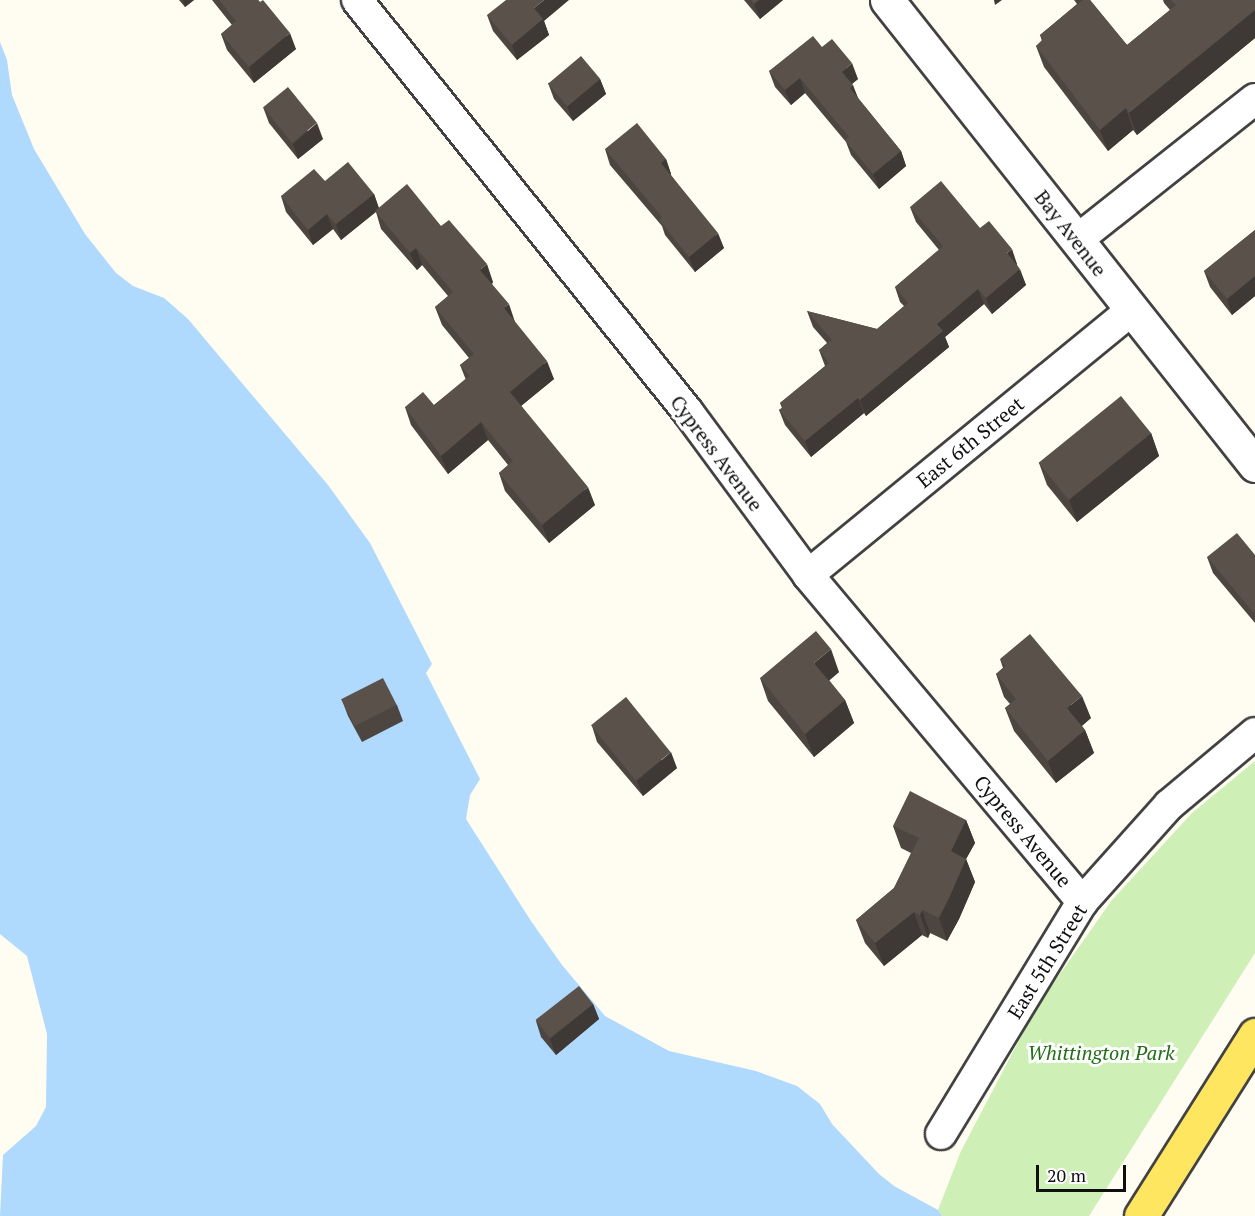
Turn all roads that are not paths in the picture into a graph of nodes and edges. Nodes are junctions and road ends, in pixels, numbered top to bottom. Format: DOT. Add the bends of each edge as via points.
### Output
graph roads {
  1 [pos="357,0"];
  2 [pos="887,0"];
  3 [pos="1255,99"];
  4 [pos="1077,240"];
  5 [pos="1132,310"];
  6 [pos="1255,465"];
  7 [pos="808,575"];
  8 [pos="1255,733"];
  9 [pos="1082,902"];
  10 [pos="1255,1035"];
  11 [pos="941,1134"];
  12 [pos="1142,1216"];
  1 -- 7 [label="street, Cypress Avenue" via="688,412"];
  2 -- 4 [label="street, Bay Avenue"];
  3 -- 4 [label="street"];
  4 -- 5 [label="street, Bay Avenue"];
  5 -- 6 [label="street, Bay Avenue"];
  5 -- 7 [label="street, East 6th Street"];
  7 -- 9 [label="street, Cypress Avenue"];
  8 -- 9 [label="street, East 5th Street" via="1169,805"];
  9 -- 11 [label="street, East 5th Street"];
  10 -- 12 [label="main road"];
}
